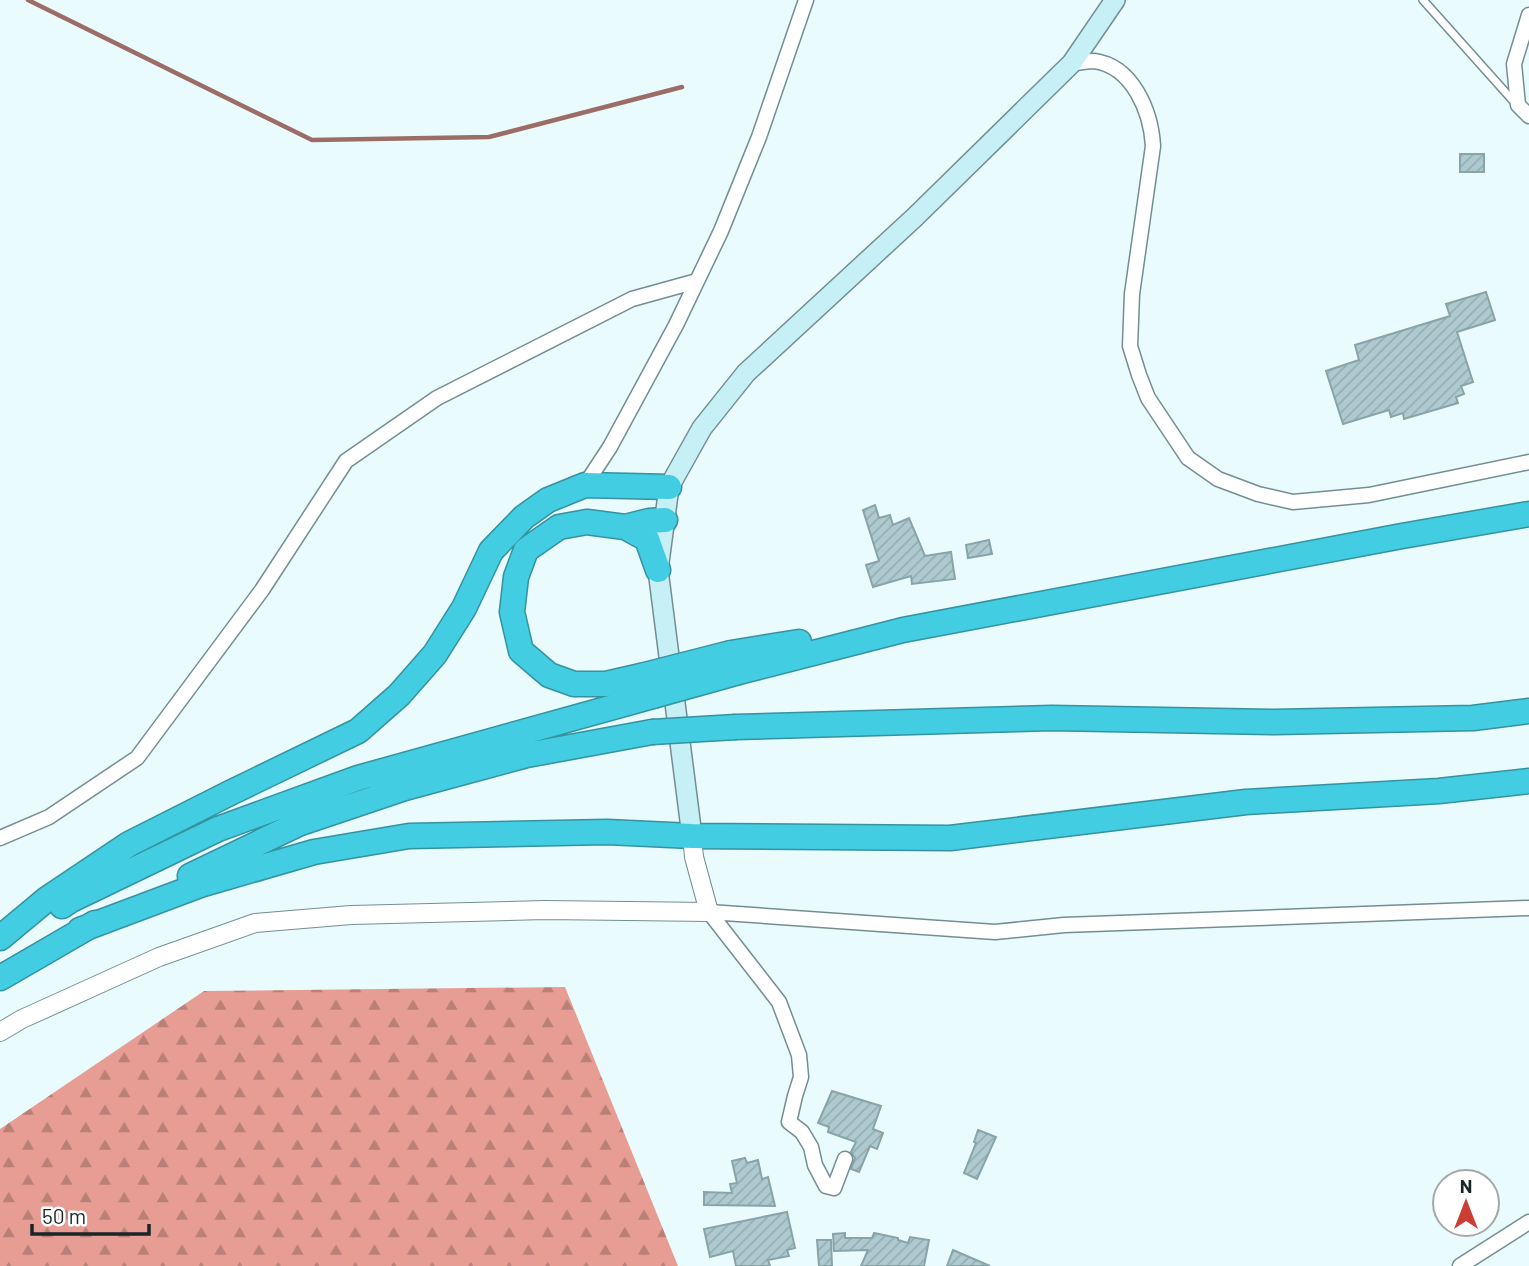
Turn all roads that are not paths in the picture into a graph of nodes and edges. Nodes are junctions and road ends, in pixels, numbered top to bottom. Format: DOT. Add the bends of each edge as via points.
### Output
graph roads {
  1 [pos="806,0"];
  2 [pos="1115,0"];
  3 [pos="1423,0"];
  4 [pos="1529,15"];
  5 [pos="1072,63"];
  6 [pos="1518,105"];
  7 [pos="1529,116"];
  8 [pos="697,281"];
  9 [pos="1529,462"];
  10 [pos="585,485"];
  11 [pos="669,487"];
  12 [pos="1529,514"];
  13 [pos="665,520"];
  14 [pos="625,527"];
  15 [pos="658,570"];
  16 [pos="647,686"];
  17 [pos="1529,711"];
  18 [pos="1529,781"];
  19 [pos="692,836"];
  20 [pos="0,838"];
  21 [pos="1529,908"];
  22 [pos="709,912"];
  23 [pos="80,930"];
  24 [pos="0,938"];
  25 [pos="0,947"];
  26 [pos="0,978"];
  27 [pos="0,1032"];
  28 [pos="845,1159"];
  29 [pos="1529,1222"];
  30 [pos="1460,1266"];
  1 -- 8 [label="street" via="760,137"];
  2 -- 5 [label="main road"];
  3 -- 6 [label="lane"];
  4 -- 6 [label="street" via="1514,64"];
  5 -- 9 [label="street" via="1094,61 1112,67 1143,101 1152,127 1130,346 1148,398 1188,458 1218,479 1293,502 1369,495"];
  5 -- 11 [label="main road" via="746,373 702,428"];
  6 -- 7 [label="street"];
  8 -- 10 [label="street" via="610,447"];
  8 -- 20 [label="street" via="632,299 450,391 346,461 262,590 137,758 49,817"];
  10 -- 11 [label="highway"];
  10 -- 24 [label="highway" via="548,500 491,551 464,608 435,654 399,695 358,731 129,844 47,899"];
  11 -- 13 [label="main road"];
  12 -- 16 [label="highway, bridge" via="903,630 735,663"];
  13 -- 14 [label="highway"];
  13 -- 15 [label="main road"];
  14 -- 15 [label="highway" via="647,539"];
  14 -- 16 [label="highway" via="587,522 559,527 526,550 516,577 512,612 521,651 549,675 574,684"];
  15 -- 19 [label="main road"];
  16 -- 25 [label="highway" via="358,778 218,830 71,900"];
  17 -- 23 [label="highway, bridge" via="1474,718 1275,722 1052,718 652,732 527,755 405,788 298,824"];
  18 -- 19 [label="highway" via="1246,802 950,838"];
  19 -- 22 [label="street"];
  19 -- 23 [label="highway" via="607,832 409,836 314,852 200,885"];
  21 -- 22 [label="street" via="1064,925 995,932"];
  22 -- 27 [label="street" via="545,910 351,915 255,923 159,957"];
  22 -- 28 [label="street" via="779,1002 799,1055 802,1077 789,1122 811,1147 826,1186 834,1188"];
  23 -- 26 [label="highway"];
  29 -- 30 [label="street"];
}
